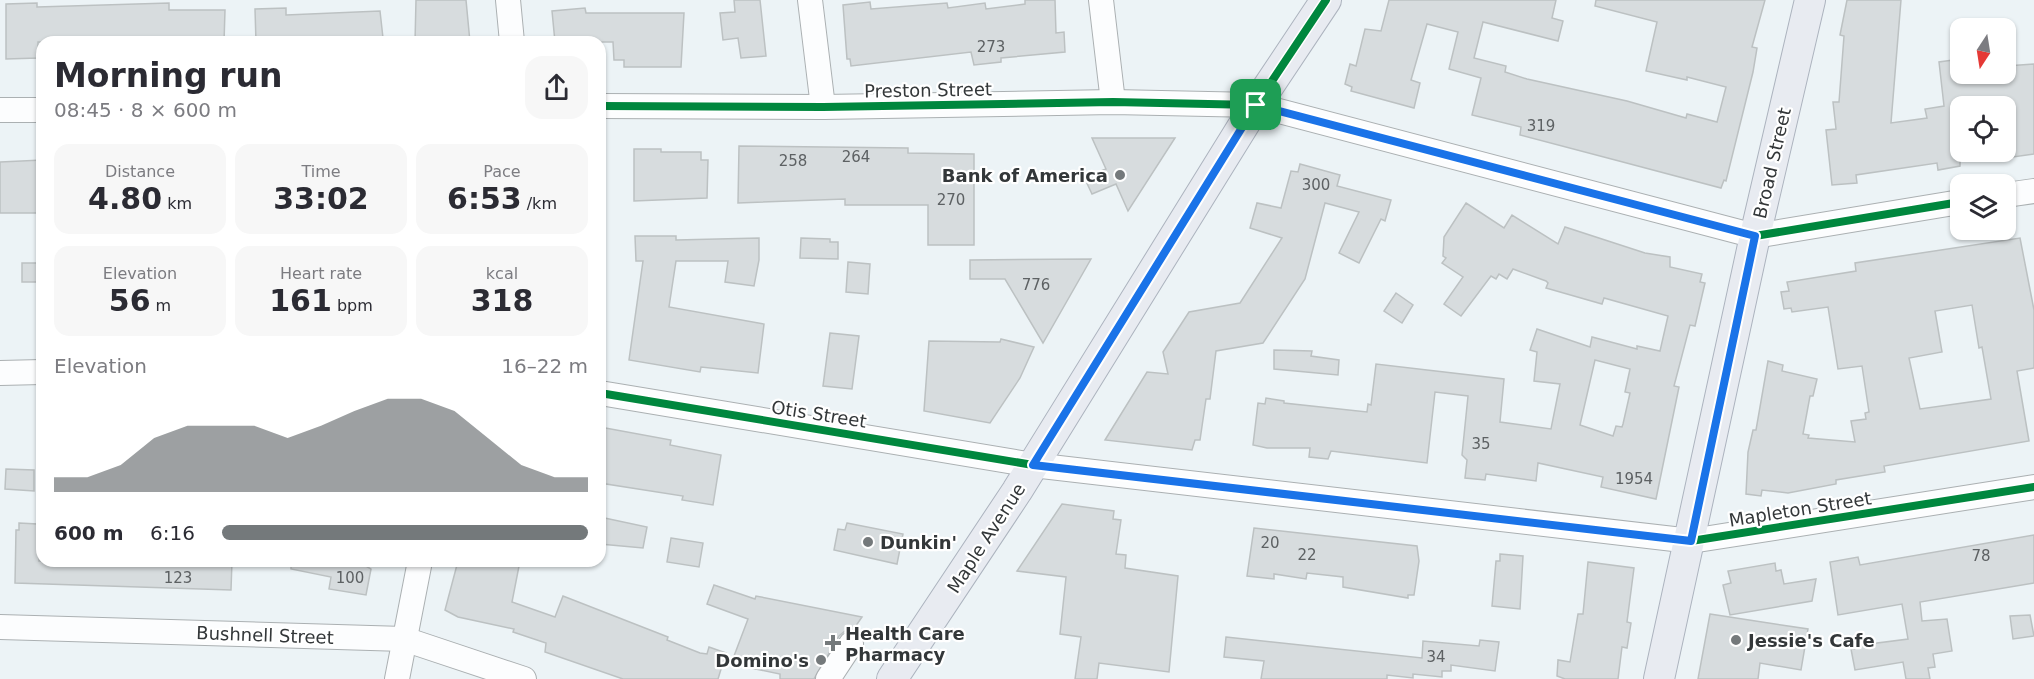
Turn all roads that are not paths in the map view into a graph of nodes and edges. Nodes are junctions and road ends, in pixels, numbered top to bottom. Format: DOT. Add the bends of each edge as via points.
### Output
graph roads {
  1 [pos="508,0"];
  2 [pos="810,0"];
  3 [pos="1101,0"];
  4 [pos="1326,0"];
  5 [pos="1810,0"];
  6 [pos="511,36"];
  7 [pos="1113,102"];
  8 [pos="1256,105"];
  9 [pos="606,106"];
  10 [pos="823,107"];
  11 [pos="0,110"];
  12 [pos="36,110"];
  13 [pos="2034,191"];
  14 [pos="2016,194"];
  15 [pos="1950,204"];
  16 [pos="1755,236"];
  17 [pos="36,372"];
  18 [pos="0,373"];
  19 [pos="606,394"];
  20 [pos="1033,465"];
  21 [pos="2034,487"];
  22 [pos="1691,541"];
  23 [pos="419,567"];
  24 [pos="0,627"];
  25 [pos="404,639"];
  26 [pos="851,644"];
  27 [pos="398,679"];
  28 [pos="524,679"];
  29 [pos="828,679"];
  30 [pos="892,679"];
  31 [pos="1659,679"];
  1 -- 6 [label="street"];
  2 -- 10 [label="street"];
  3 -- 7 [label="street"];
  4 -- 8 [label="main road, Maple Avenue"];
  5 -- 16 [label="main road, Broad Street"];
  7 -- 8 [label="street, Preston Street"];
  7 -- 10 [label="street, Preston Street"];
  8 -- 16 [label="street, Preston Street"];
  8 -- 20 [label="main road, Maple Avenue"];
  9 -- 10 [label="street, Preston Street"];
  11 -- 12 [label="street"];
  13 -- 14 [label="street"];
  15 -- 16 [label="street"];
  16 -- 22 [label="main road, Broad Street"];
  17 -- 18 [label="street"];
  19 -- 20 [label="street, Otis Street"];
  20 -- 22 [label="street, Mapleton Street"];
  20 -- 30 [label="main road, Maple Avenue"];
  21 -- 22 [label="street, Mapleton Street"];
  22 -- 31 [label="main road, Broad Street"];
  23 -- 25 [label="street"];
  24 -- 25 [label="street, Bushnell Street"];
  25 -- 27 [label="street"];
  25 -- 28 [label="street, Bushnell Street"];
  26 -- 29 [label="street"];
}
